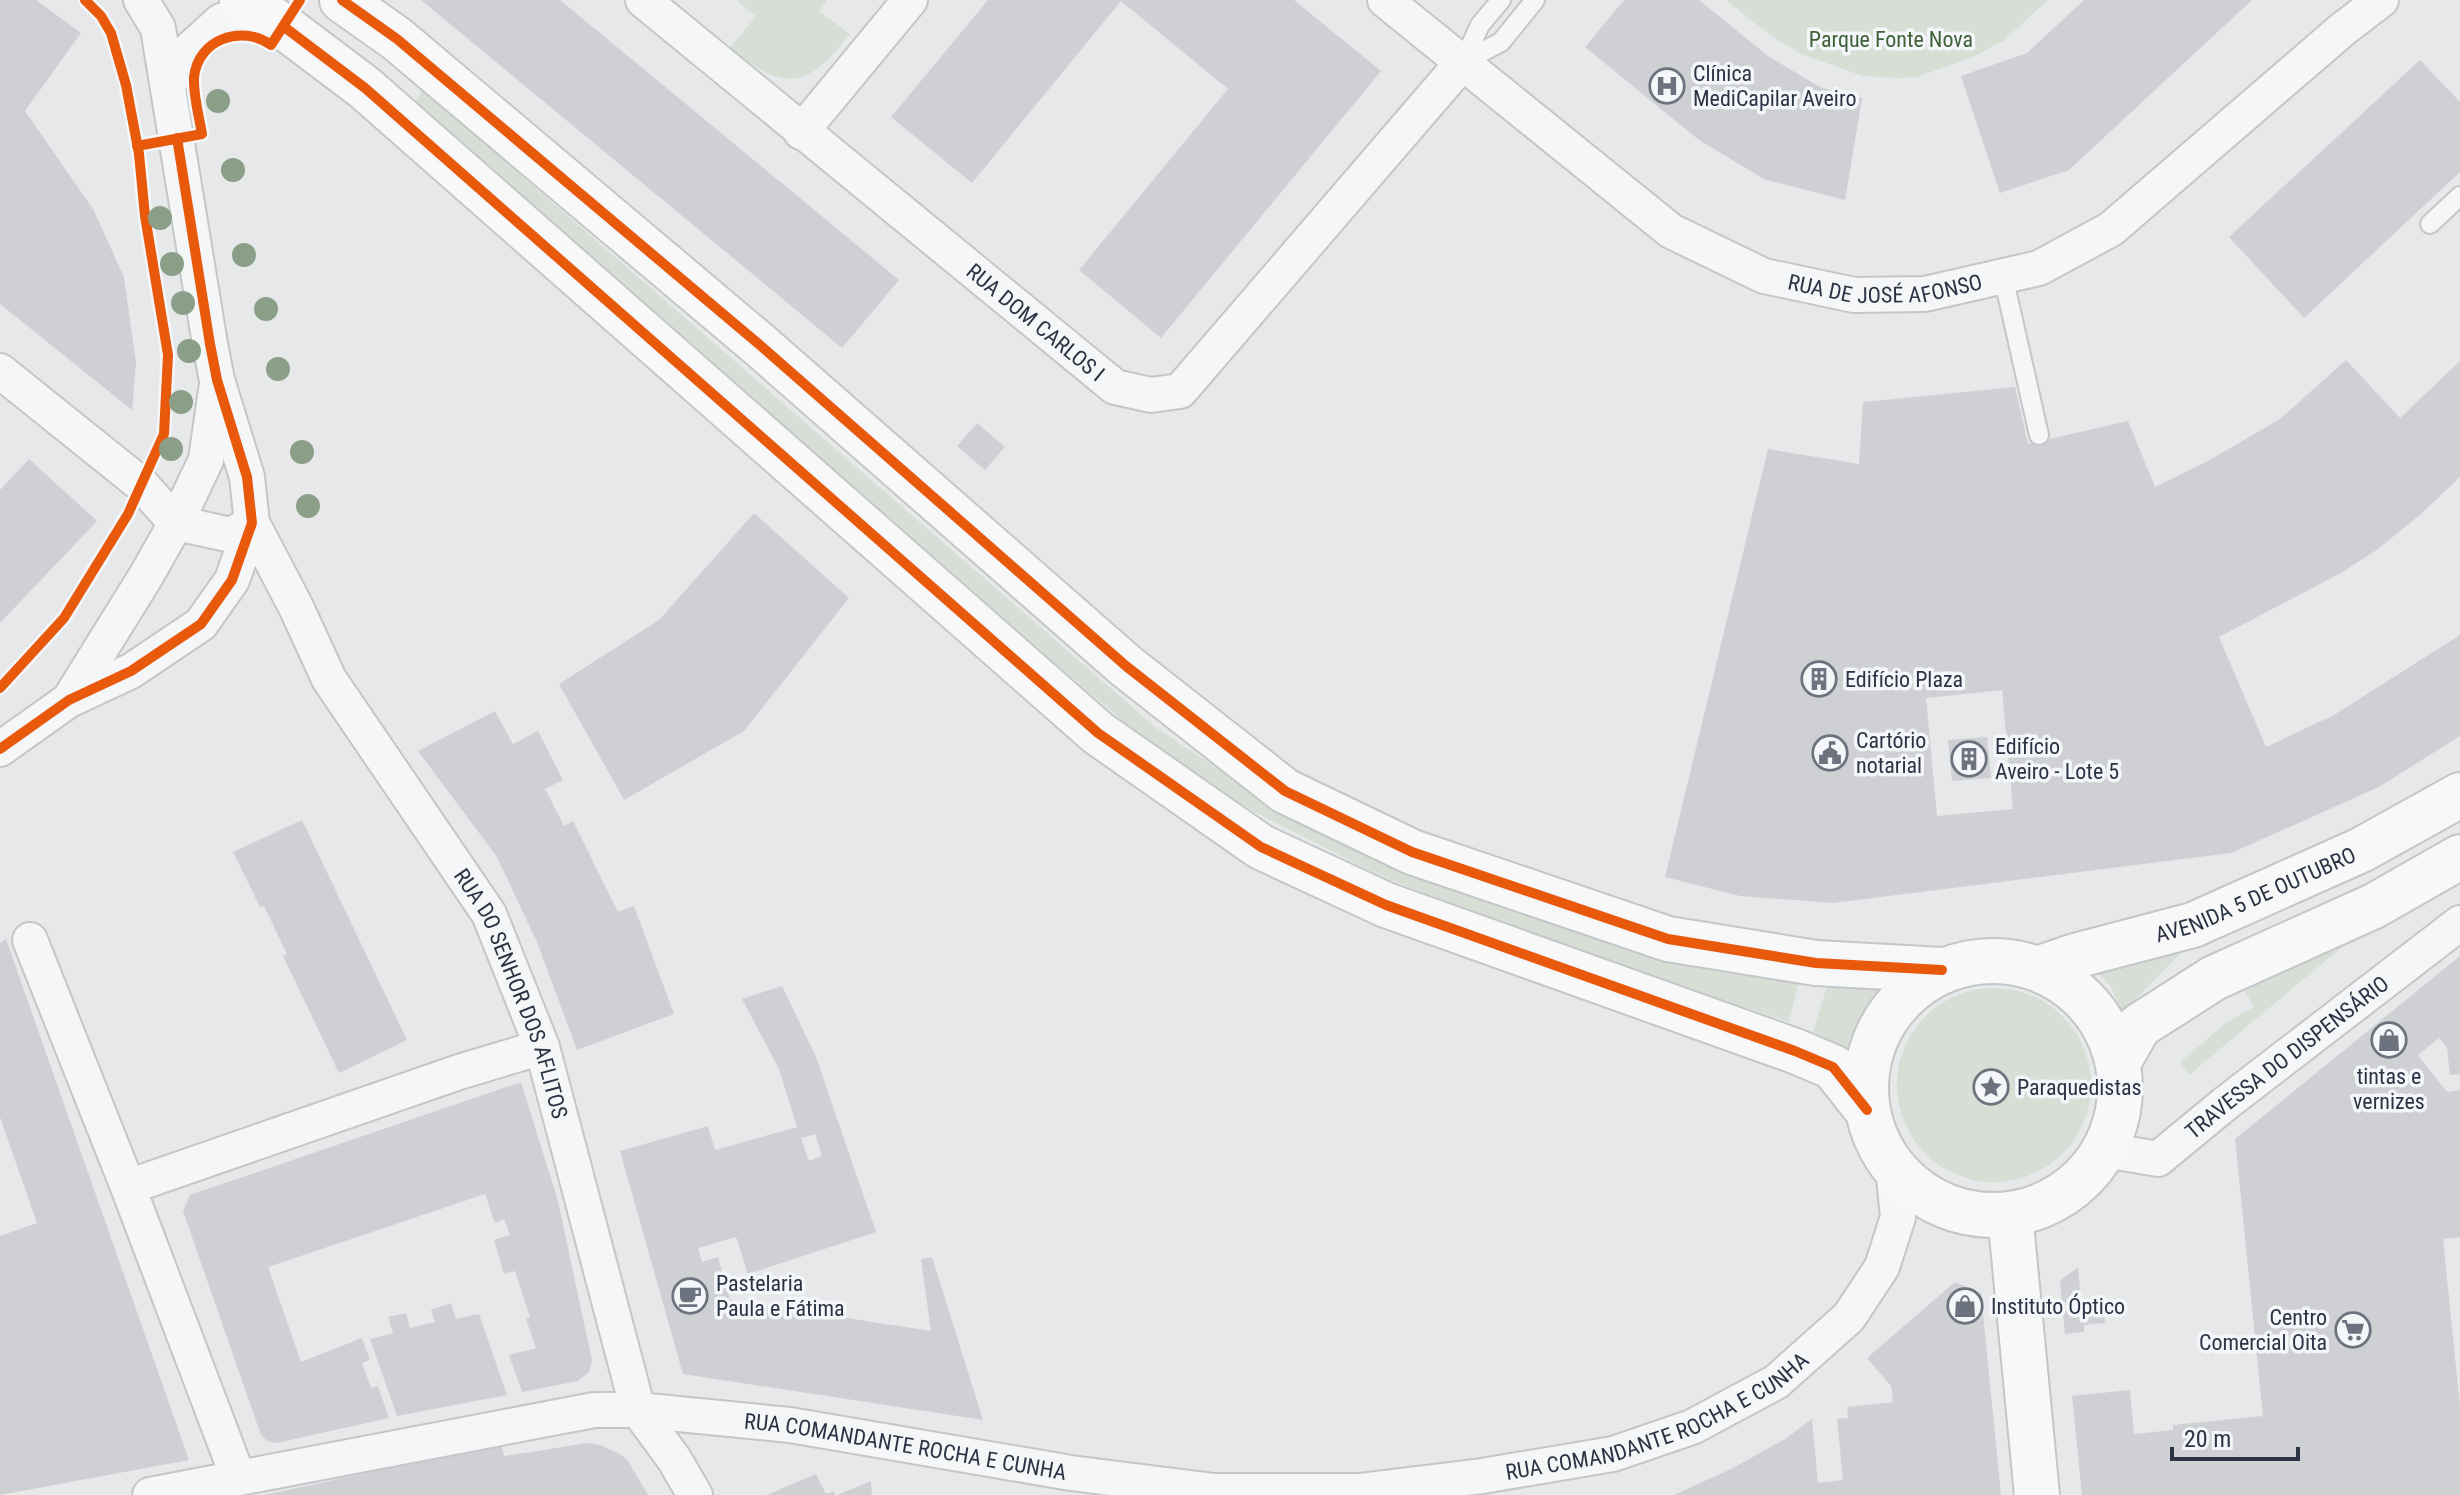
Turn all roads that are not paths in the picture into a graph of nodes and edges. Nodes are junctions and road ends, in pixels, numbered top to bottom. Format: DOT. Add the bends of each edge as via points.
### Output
graph roads {
  1 [pos="342,0"];
  2 [pos="643,0"];
  3 [pos="910,0"];
  4 [pos="1385,0"];
  5 [pos="1501,0"];
  6 [pos="1535,0"];
  7 [pos="2381,0"];
  8 [pos="250,5"];
  9 [pos="155,9"];
  10 [pos="1463,62"];
  11 [pos="168,86"];
  12 [pos="801,132"];
  13 [pos="2460,196"];
  14 [pos="2430,224"];
  15 [pos="2003,276"];
  16 [pos="0,371"];
  17 [pos="217,380"];
  18 [pos="2039,435"];
  19 [pos="176,523"];
  20 [pos="252,523"];
  21 [pos="69,700"];
  22 [pos="0,749"];
  23 [pos="2460,795"];
  24 [pos="2460,857"];
  25 [pos="2460,923"];
  26 [pos="30,940"];
  27 [pos="2040,968"];
  28 [pos="1942,970"];
  29 [pos="542,1047"];
  30 [pos="2118,1063"];
  31 [pos="1867,1110"];
  32 [pos="2105,1150"];
  33 [pos="1893,1168"];
  34 [pos="128,1187"];
  35 [pos="2010,1214"];
  36 [pos="638,1410"];
  37 [pos="238,1477"];
  38 [pos="150,1495"];
  39 [pos="695,1495"];
  40 [pos="2037,1495"];
  1 -- 28 [label="main road" via="397,39 761,346 1126,666 1285,791 1412,852 1668,939 1816,963"];
  2 -- 12 [label="street, RUA DOM CARLOS I"];
  3 -- 12 [label="street"];
  4 -- 10 [label="street, RUA DE JOSÉ AFONSO"];
  5 -- 10 [label="lane" via="1480,25"];
  6 -- 10 [label="lane" via="1501,42"];
  7 -- 15 [label="street, RUA DE JOSÉ AFONSO" via="2111,229 2039,268"];
  8 -- 11 [label="street" via="221,21 187,52"];
  8 -- 31 [label="main road" via="365,88 1098,733 1261,847 1386,905 1833,1067"];
  9 -- 11 [label="street, RUA DO SENHOR DOS AFLITOS"];
  10 -- 12 [label="street, RUA DOM CARLOS I" via="1180,391 1151,395 1115,387"];
  10 -- 15 [label="street, RUA DE JOSÉ AFONSO" via="1671,231 1764,276 1854,295 1925,294"];
  11 -- 17 [label="street, RUA DO SENHOR DOS AFLITOS"];
  13 -- 14 [label="lane"];
  15 -- 18 [label="lane"];
  16 -- 19 [label="street" via="142,485"];
  17 -- 19 [label="street, RUA DO SENHOR DOS AFLITOS" via="206,460"];
  17 -- 20 [label="street, RUA DO SENHOR DOS AFLITOS" via="247,477"];
  19 -- 20 [label="street" via="231,535"];
  19 -- 21 [label="street, RUA DO SENHOR DOS AFLITOS"];
  20 -- 21 [label="street" via="232,580 201,624 131,671"];
  20 -- 29 [label="street, RUA DO SENHOR DOS AFLITOS" via="329,679 489,914"];
  21 -- 22 [label="street"];
  23 -- 27 [label="main road, AVENIDA 5 DE OUTUBRO" via="2361,850 2193,925"];
  24 -- 30 [label="main road" via="2374,906 2214,978 2139,1026"];
  25 -- 32 [label="street, TRAVESSA DO DISPENSÁRIO" via="2158,1159"];
  26 -- 34 [label="street"];
  27 -- 28 [label="main road" via="2008,960"];
  27 -- 30 [label="main road" via="2078,991 2105,1024"];
  28 -- 31 [label="main road" via="1906,993 1880,1027 1866,1068"];
  29 -- 34 [label="street"];
  29 -- 36 [label="street, RUA DO SENHOR DOS AFLITOS"];
  30 -- 32 [label="main road" via="2117,1123"];
  31 -- 33 [label="main road"];
  32 -- 35 [label="main road" via="2070,1189 2048,1203"];
  33 -- 35 [label="main road" via="1926,1197 1966,1213"];
  33 -- 36 [label="street, RUA COMANDANTE ROCHA E CUNHA" via="1898,1217 1882,1267 1849,1317 1776,1382 1692,1427 1613,1454 1359,1491 1214,1491 1071,1473 790,1425"];
  34 -- 37 [label="street"];
  35 -- 40 [label="main road"];
  36 -- 37 [label="street, RUA COMANDANTE ROCHA E CUNHA" via="594,1410"];
  36 -- 39 [label="street, RUA DO SENHOR DOS AFLITOS"];
  37 -- 38 [label="street, RUA COMANDANTE ROCHA E CUNHA"];
}
